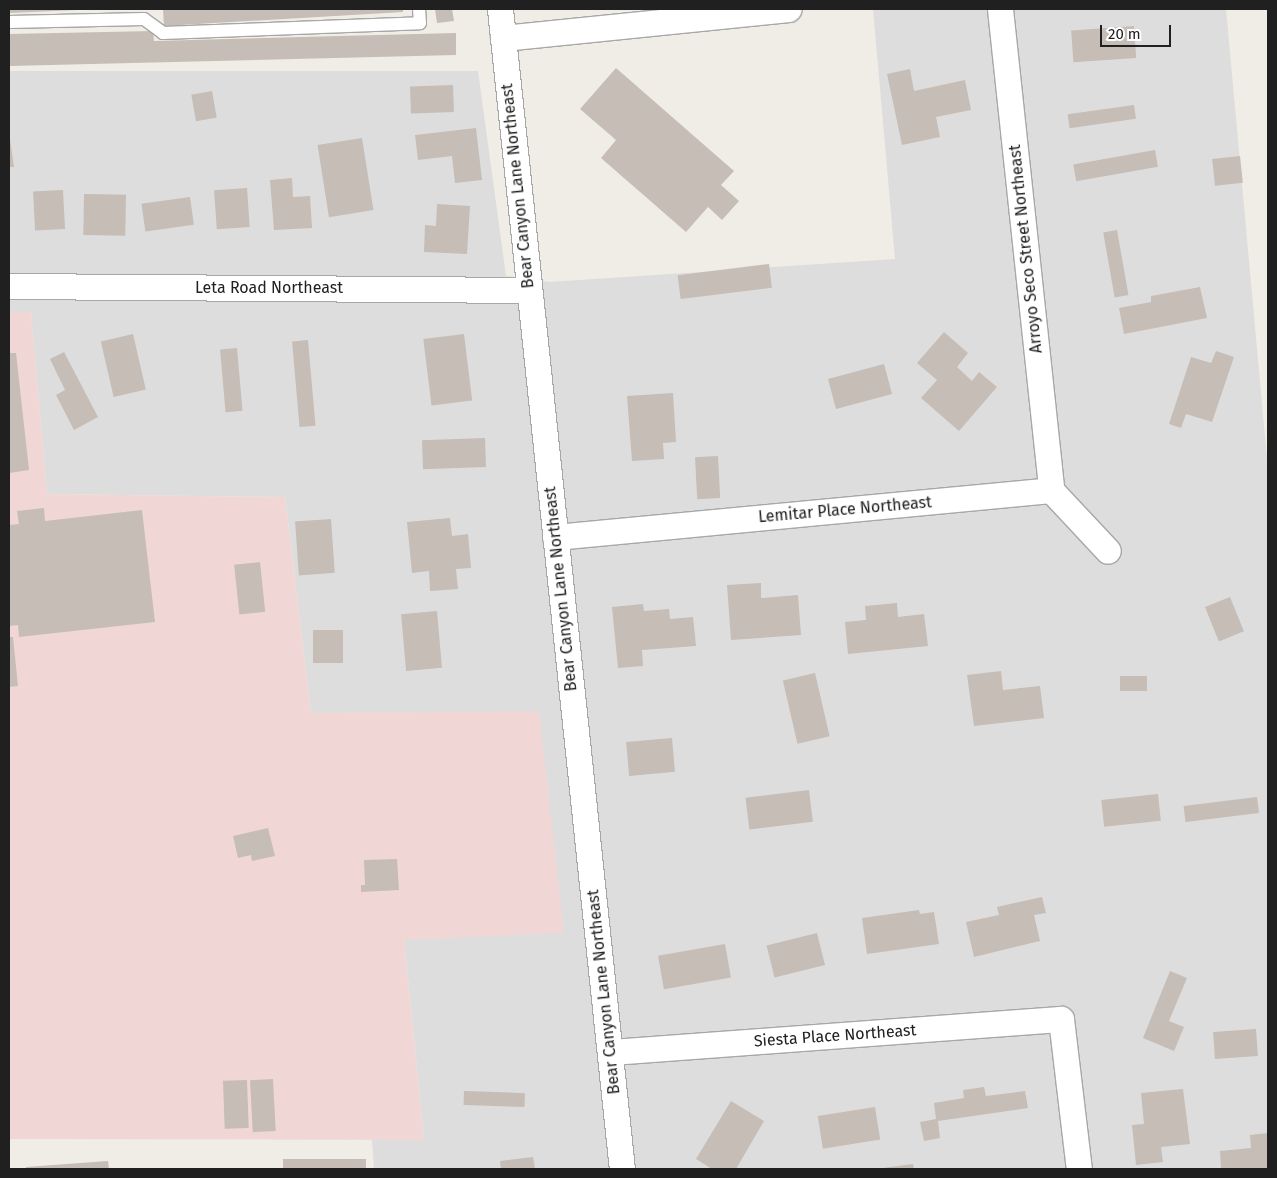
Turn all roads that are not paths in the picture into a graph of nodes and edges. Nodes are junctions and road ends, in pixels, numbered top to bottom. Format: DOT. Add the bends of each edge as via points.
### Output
graph roads {
  1 [pos="419,9"];
  2 [pos="500,9"];
  3 [pos="789,9"];
  4 [pos="1000,9"];
  5 [pos="144,14"];
  6 [pos="9,22"];
  7 [pos="503,38"];
  8 [pos="9,286"];
  9 [pos="529,290"];
  10 [pos="1051,490"];
  11 [pos="555,537"];
  12 [pos="1108,551"];
  13 [pos="610,1052"];
  14 [pos="622,1169"];
  15 [pos="1079,1169"];
  1 -- 5 [label="lane" via="420,23 162,33"];
  2 -- 7 [label="street, Bear Canyon Lane Northeast"];
  3 -- 7 [label="street"];
  4 -- 10 [label="street, Arroyo Seco Street Northeast"];
  5 -- 6 [label="lane"];
  7 -- 9 [label="street, Bear Canyon Lane Northeast"];
  8 -- 9 [label="street, Leta Road Northeast"];
  9 -- 11 [label="street, Bear Canyon Lane Northeast"];
  10 -- 11 [label="street, Lemitar Place Northeast"];
  10 -- 12 [label="street"];
  11 -- 13 [label="street, Bear Canyon Lane Northeast"];
  13 -- 14 [label="street, Bear Canyon Lane Northeast"];
  13 -- 15 [label="street, Siesta Place Northeast" via="1061,1019"];
}
